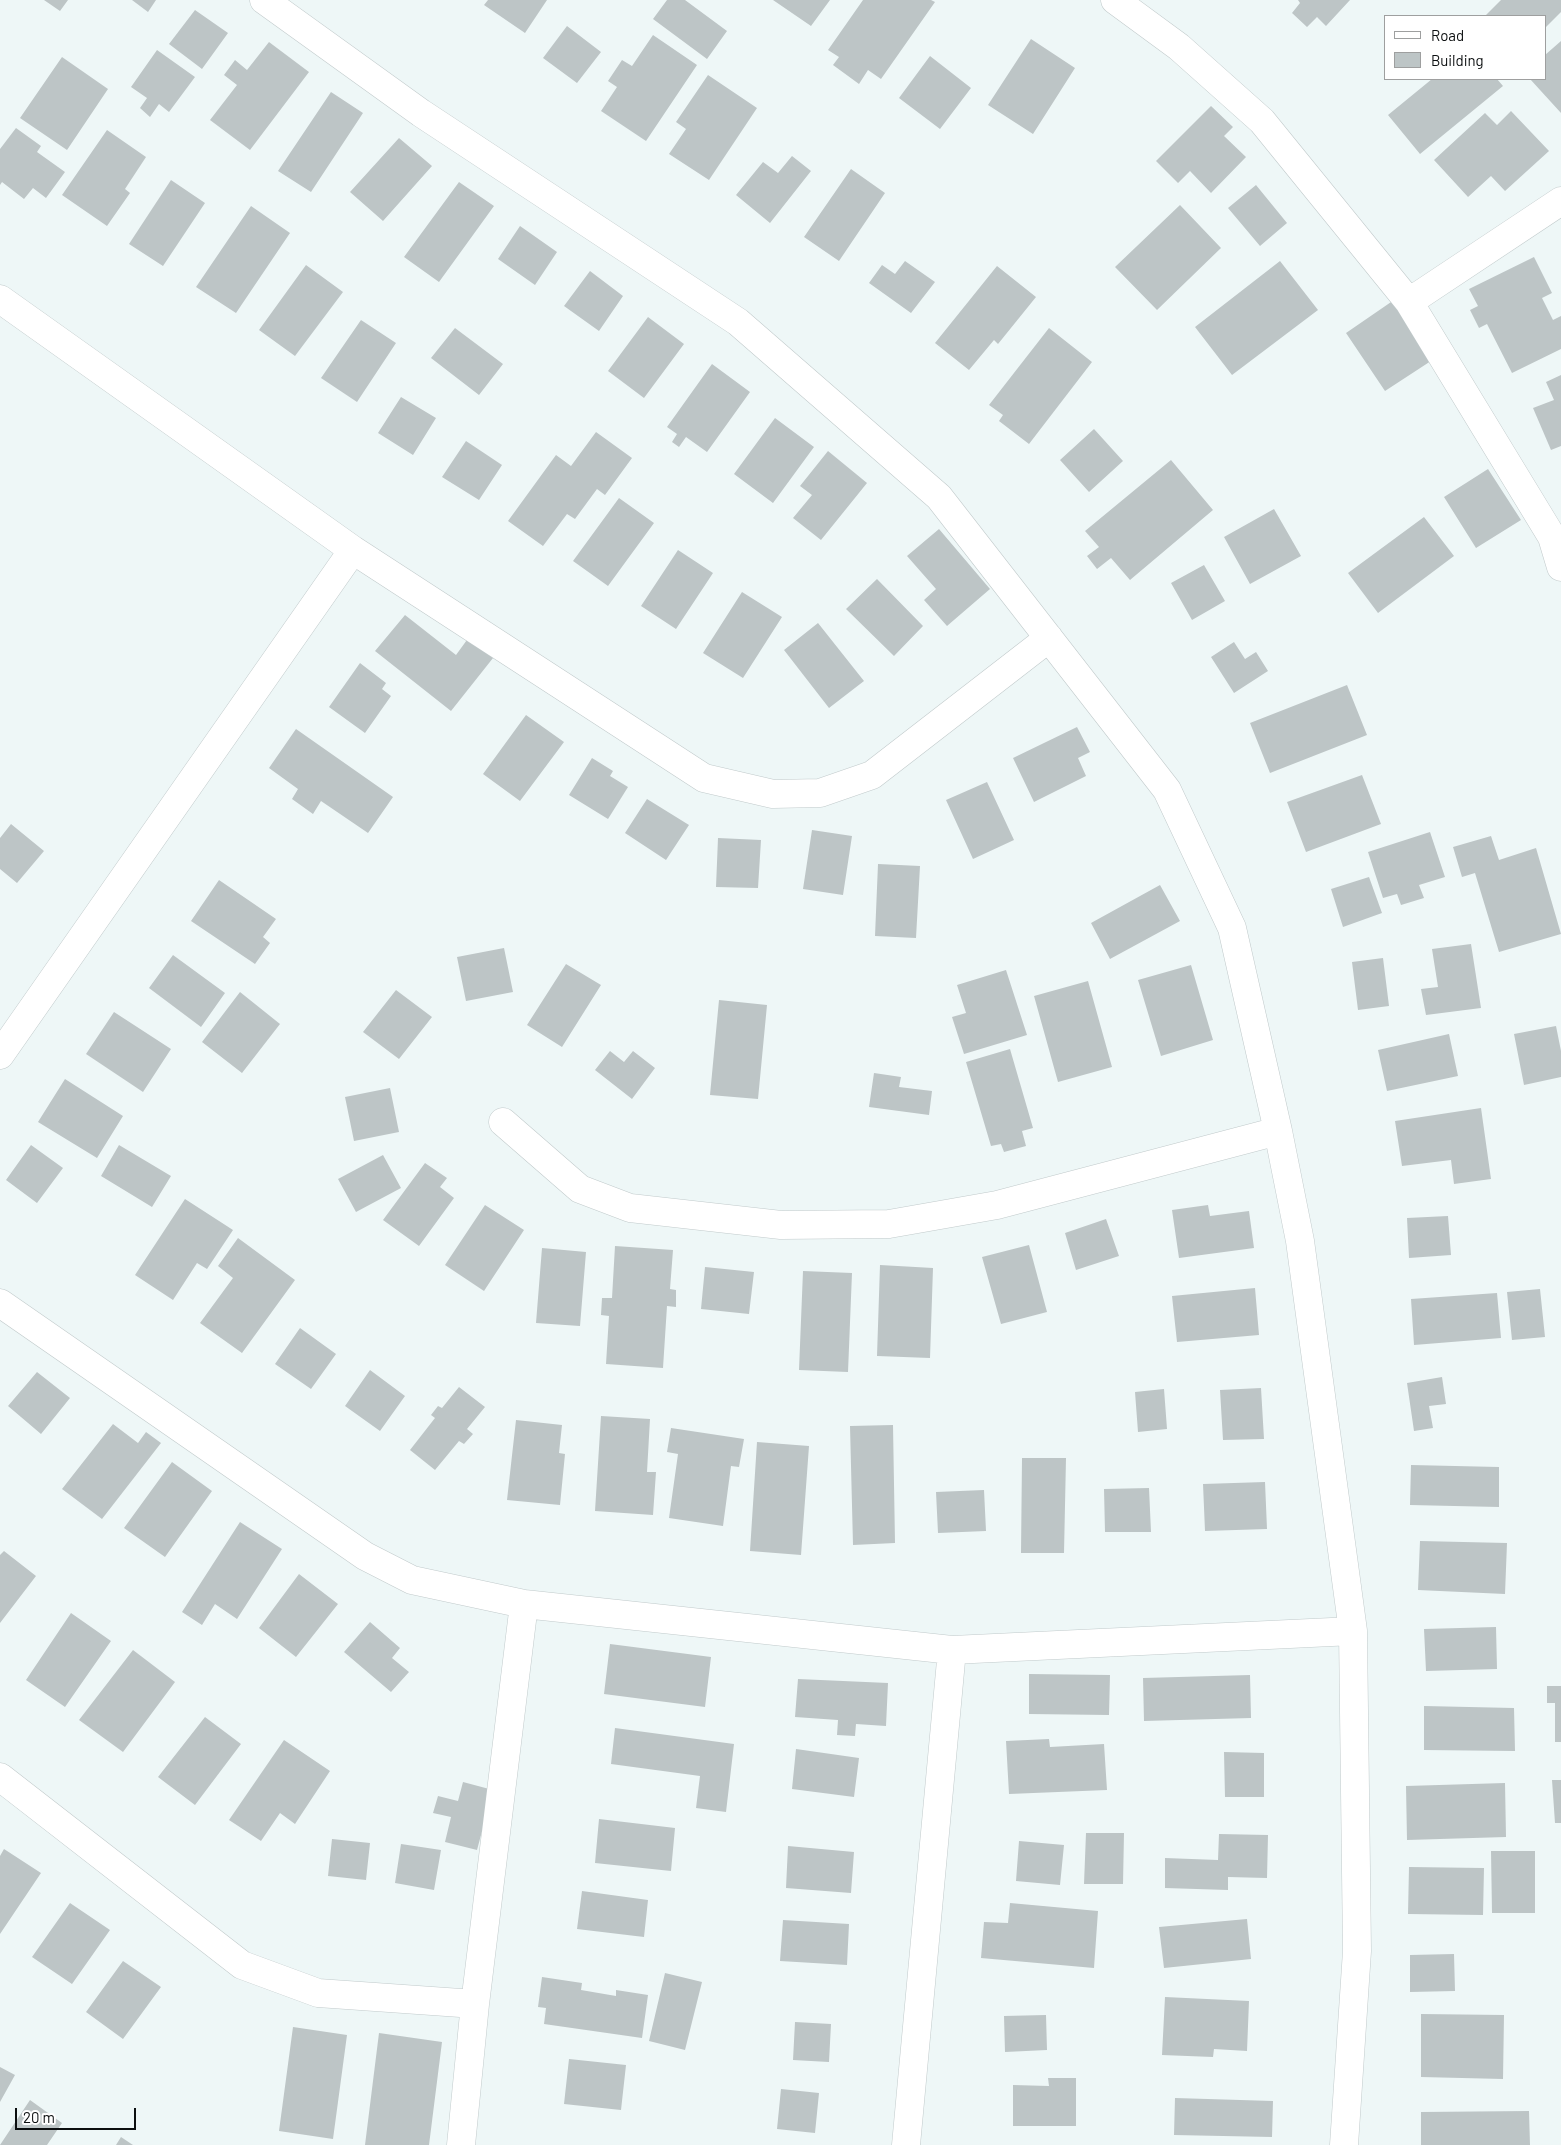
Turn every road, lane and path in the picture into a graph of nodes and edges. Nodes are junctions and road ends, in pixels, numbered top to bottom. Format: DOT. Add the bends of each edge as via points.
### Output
graph roads {
  1 [pos="264,0"];
  2 [pos="1115,0"];
  3 [pos="1561,201"];
  4 [pos="0,299"];
  5 [pos="1409,302"];
  6 [pos="353,550"];
  7 [pos="1561,567"];
  8 [pos="1048,638"];
  9 [pos="0,1055"];
  10 [pos="503,1122"];
  11 [pos="1278,1131"];
  12 [pos="0,1303"];
  13 [pos="524,1604"];
  14 [pos="1353,1631"];
  15 [pos="952,1650"];
  16 [pos="0,1777"];
  17 [pos="475,2004"];
  18 [pos="461,2145"];
  19 [pos="906,2145"];
  20 [pos="1344,2145"];
  1 -- 8 [label="street" via="421,113 738,322 939,497"];
  2 -- 5 [label="street" via="1179,46 1262,121"];
  3 -- 5 [label="street"];
  4 -- 6 [label="street"];
  5 -- 7 [label="street" via="1552,537"];
  6 -- 8 [label="street" via="704,778 773,794 820,793 872,775"];
  6 -- 9 [label="street"];
  8 -- 11 [label="street" via="1167,790 1232,928"];
  10 -- 11 [label="street" via="580,1189 630,1208 782,1226 889,1224 998,1205"];
  11 -- 14 [label="street" via="1300,1241"];
  12 -- 13 [label="street" via="365,1556 412,1580"];
  13 -- 15 [label="street"];
  13 -- 17 [label="street"];
  14 -- 15 [label="street"];
  14 -- 20 [label="street" via="1357,1951"];
  15 -- 19 [label="street"];
  16 -- 17 [label="street" via="242,1965 318,1993"];
  17 -- 18 [label="street"];
}
